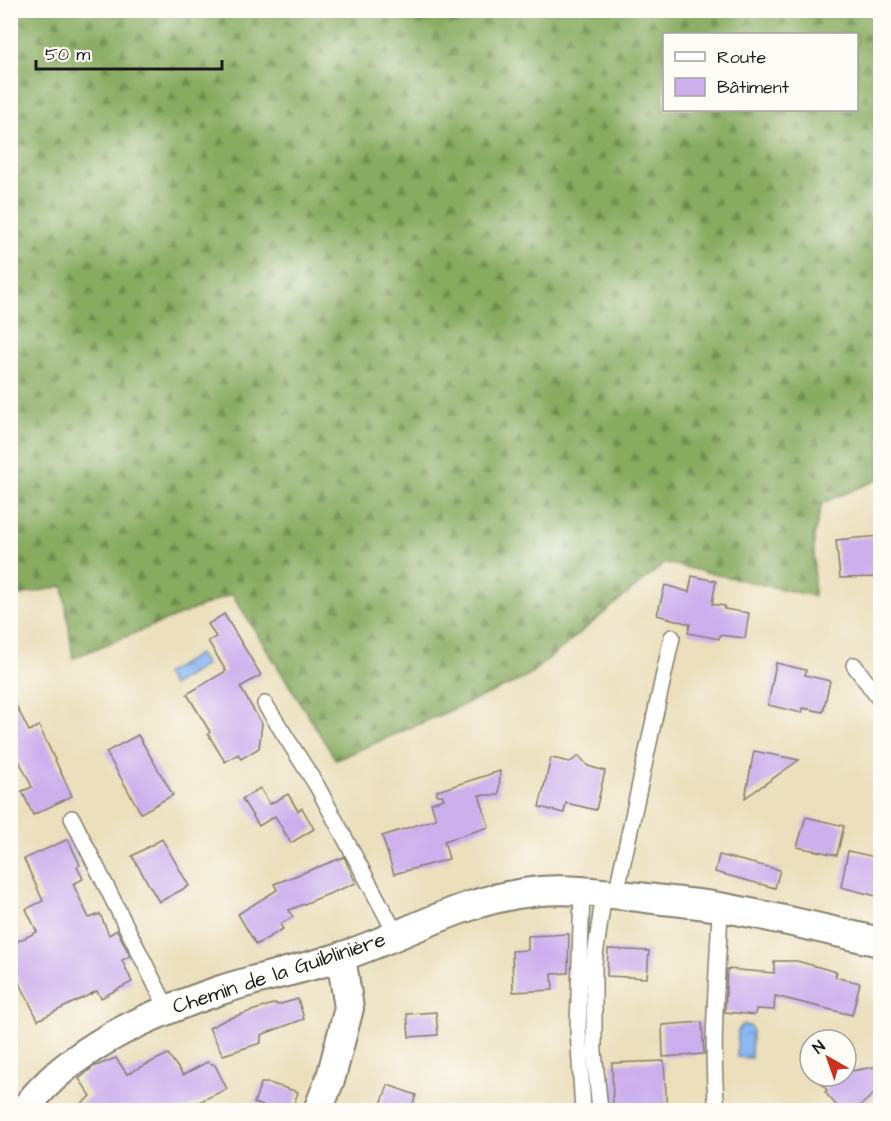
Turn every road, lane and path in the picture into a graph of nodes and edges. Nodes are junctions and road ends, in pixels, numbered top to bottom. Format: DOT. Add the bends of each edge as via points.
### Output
graph roads {
  1 [pos="672,637"];
  2 [pos="854,664"];
  3 [pos="880,700"];
  4 [pos="265,704"];
  5 [pos="72,818"];
  6 [pos="601,893"];
  7 [pos="720,907"];
  8 [pos="396,934"];
  9 [pos="880,942"];
  10 [pos="341,957"];
  11 [pos="168,1010"];
  12 [pos="24,1110"];
  13 [pos="318,1110"];
  14 [pos="583,1110"];
  15 [pos="600,1110"];
  16 [pos="717,1110"];
  1 -- 6 [label="lane"];
  2 -- 3 [label="lane"];
  4 -- 8 [label="lane" via="317,786"];
  5 -- 11 [label="lane"];
  6 -- 7 [label="street, Chemin de la Guiblinière"];
  6 -- 8 [label="street, Chemin de la Guiblinière" via="541,891 494,897"];
  6 -- 14 [label="lane" via="578,1030"];
  6 -- 15 [label="lane" via="594,963 594,1052"];
  7 -- 9 [label="street, Chemin de la Guiblinière"];
  7 -- 16 [label="lane"];
  8 -- 10 [label="street, Chemin de la Guiblinière"];
  10 -- 11 [label="street, Chemin de la Guiblinière" via="222,990"];
  10 -- 13 [label="street" via="349,1008"];
  11 -- 12 [label="street, Chemin de la Guiblinière" via="81,1054 39,1090"];
}
